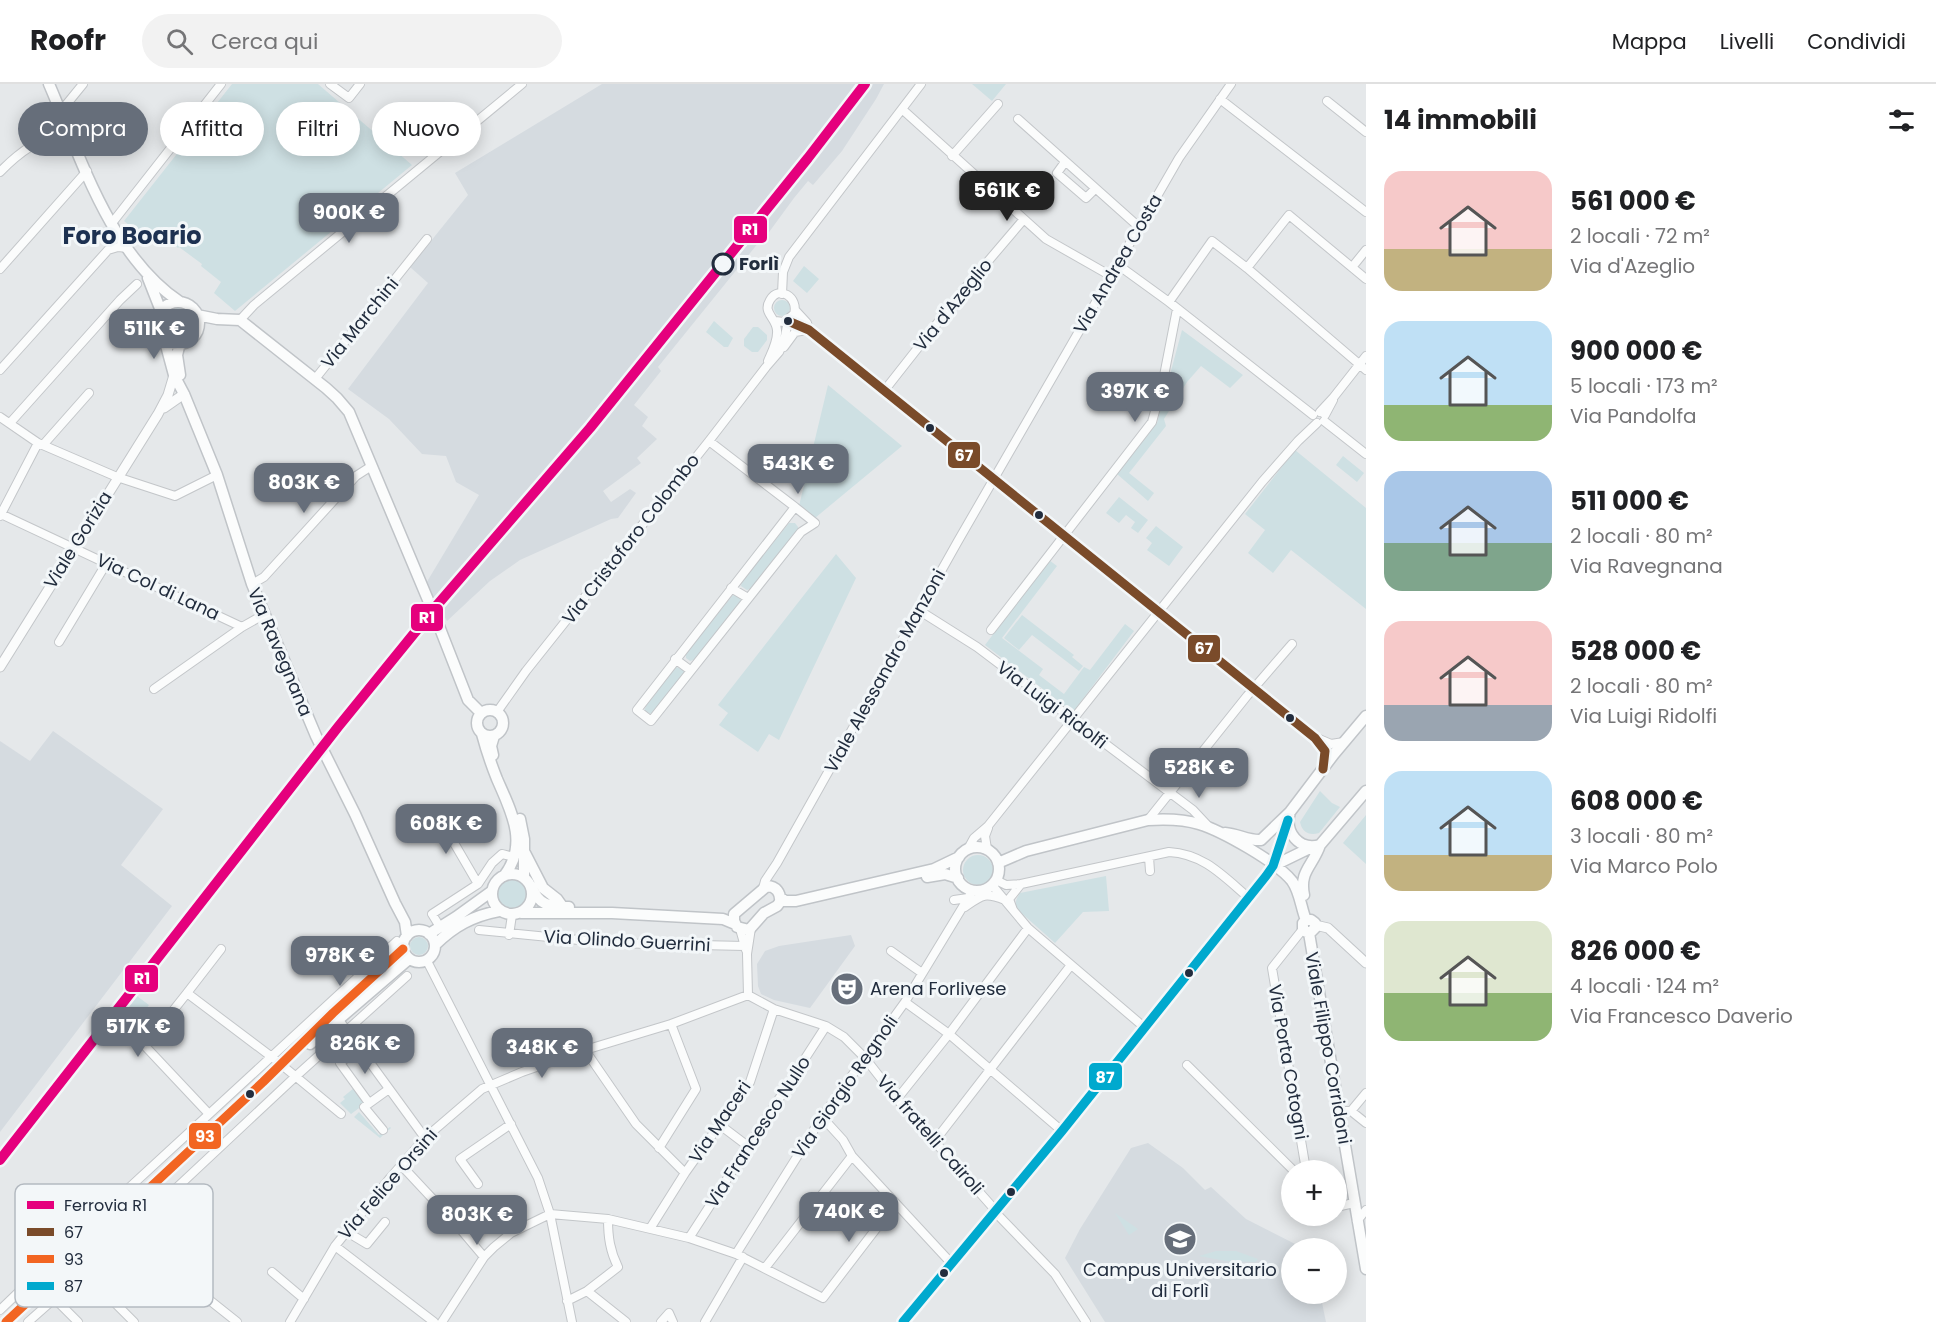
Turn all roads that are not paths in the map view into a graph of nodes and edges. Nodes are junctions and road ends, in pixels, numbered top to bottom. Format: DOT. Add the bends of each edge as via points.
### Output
graph roads {
  1 [pos="49,84"];
  2 [pos="83,84"];
  3 [pos="221,84"];
  4 [pos="330,84"];
  5 [pos="360,84"];
  6 [pos="522,84"];
  7 [pos="921,84"];
  8 [pos="1231,84"];
  9 [pos="1220,99"];
  10 [pos="1327,101"];
  11 [pos="57,102"];
  12 [pos="68,102"];
  13 [pos="998,104"];
  14 [pos="903,110"];
  15 [pos="1018,119"];
  16 [pos="1366,132"];
  17 [pos="18,153"];
  18 [pos="80,156"];
  19 [pos="952,156"];
  20 [pos="1065,162"];
  21 [pos="87,171"];
  22 [pos="0,172"];
  23 [pos="1095,189"];
  24 [pos="1366,212"];
  25 [pos="1024,219"];
  26 [pos="111,223"];
  27 [pos="1139,227"];
  28 [pos="428,238"];
  29 [pos="128,248"];
  30 [pos="1366,250"];
  31 [pos="1118,265"];
  32 [pos="1353,266"];
  33 [pos="1246,268"];
  34 [pos="0,269"];
  35 [pos="147,275"];
  36 [pos="1111,276"];
  37 [pos="1366,279"];
  38 [pos="137,284"];
  39 [pos="782,294"];
  40 [pos="180,302"];
  41 [pos="1168,302"];
  42 [pos="1177,309"];
  43 [pos="795,310"];
  44 [pos="161,311"];
  45 [pos="197,315"];
  46 [pos="240,320"];
  47 [pos="775,321"];
  48 [pos="788,321"];
  49 [pos="809,330"];
  50 [pos="164,338"];
  51 [pos="180,343"];
  52 [pos="779,352"];
  53 [pos="1366,356"];
  54 [pos="766,367"];
  55 [pos="1363,367"];
  56 [pos="0,370"];
  57 [pos="174,375"];
  58 [pos="315,379"];
  59 [pos="884,391"];
  60 [pos="89,393"];
  61 [pos="184,394"];
  62 [pos="158,414"];
  63 [pos="0,417"];
  64 [pos="1318,417"];
  65 [pos="10,423"];
  66 [pos="709,441"];
  67 [pos="40,444"];
  68 [pos="1366,454"];
  69 [pos="370,467"];
  70 [pos="217,475"];
  71 [pos="117,477"];
  72 [pos="994,480"];
  73 [pos="795,507"];
  74 [pos="1,515"];
  75 [pos="1064,536"];
  76 [pos="73,547"];
  77 [pos="106,564"];
  78 [pos="252,584"];
  79 [pos="731,588"];
  80 [pos="748,598"];
  81 [pos="920,611"];
  82 [pos="1160,613"];
  83 [pos="265,614"];
  84 [pos="242,627"];
  85 [pos="991,630"];
  86 [pos="59,642"];
  87 [pos="1292,644"];
  88 [pos="675,659"];
  89 [pos="0,667"];
  90 [pos="690,670"];
  91 [pos="1254,688"];
  92 [pos="154,689"];
  93 [pos="497,712"];
  94 [pos="481,713"];
  95 [pos="1366,716"];
  96 [pos="1072,721"];
  97 [pos="482,734"];
  98 [pos="494,736"];
  99 [pos="1315,738"];
  100 [pos="1344,742"];
  101 [pos="1323,769"];
  102 [pos="1366,791"];
  103 [pos="1170,794"];
  104 [pos="436,812"];
  105 [pos="1289,816"];
  106 [pos="1148,820"];
  107 [pos="988,826"];
  108 [pos="1209,827"];
  109 [pos="1220,832"];
  110 [pos="1316,846"];
  111 [pos="989,850"];
  112 [pos="1026,851"];
  113 [pos="963,853"];
  114 [pos="519,854"];
  115 [pos="1149,856"];
  116 [pos="998,863"];
  117 [pos="1273,866"];
  118 [pos="1150,871"];
  119 [pos="504,876"];
  120 [pos="958,878"];
  121 [pos="528,882"];
  122 [pos="994,883"];
  123 [pos="478,884"];
  124 [pos="1021,884"];
  125 [pos="768,887"];
  126 [pos="492,891"];
  127 [pos="970,894"];
  128 [pos="1249,898"];
  129 [pos="954,900"];
  130 [pos="1005,900"];
  131 [pos="779,901"];
  132 [pos="562,906"];
  133 [pos="499,910"];
  134 [pos="961,910"];
  135 [pos="1013,910"];
  136 [pos="516,914"];
  137 [pos="740,924"];
  138 [pos="1309,926"];
  139 [pos="440,927"];
  140 [pos="1028,928"];
  141 [pos="479,930"];
  142 [pos="429,934"];
  143 [pos="509,935"];
  144 [pos="407,936"];
  145 [pos="435,945"];
  146 [pos="221,949"];
  147 [pos="403,949"];
  148 [pos="746,950"];
  149 [pos="891,951"];
  150 [pos="427,961"];
  151 [pos="1366,963"];
  152 [pos="1071,965"];
  153 [pos="922,973"];
  154 [pos="407,976"];
  155 [pos="187,993"];
  156 [pos="748,995"];
  157 [pos="905,1002"];
  158 [pos="774,1009"];
  159 [pos="333,1013"];
  160 [pos="671,1024"];
  161 [pos="826,1026"];
  162 [pos="1144,1028"];
  163 [pos="347,1030"];
  164 [pos="949,1034"];
  165 [pos="360,1047"];
  166 [pos="585,1050"];
  167 [pos="272,1057"];
  168 [pos="865,1058"];
  169 [pos="282,1065"];
  170 [pos="1187,1065"];
  171 [pos="990,1069"];
  172 [pos="295,1077"];
  173 [pos="490,1086"];
  174 [pos="388,1089"];
  175 [pos="1366,1093"];
  176 [pos="897,1099"];
  177 [pos="369,1103"];
  178 [pos="1345,1111"];
  179 [pos="209,1114"];
  180 [pos="341,1114"];
  181 [pos="822,1117"];
  182 [pos="1366,1123"];
  183 [pos="511,1124"];
  184 [pos="720,1125"];
  185 [pos="383,1130"];
  186 [pos="1062,1131"];
  187 [pos="425,1138"];
  188 [pos="934,1142"];
  189 [pos="749,1147"];
  190 [pos="659,1148"];
  191 [pos="852,1156"];
  192 [pos="1283,1160"];
  193 [pos="1304,1160"];
  194 [pos="401,1165"];
  195 [pos="685,1173"];
  196 [pos="133,1184"];
  197 [pos="154,1184"];
  198 [pos="181,1184"];
  199 [pos="478,1184"];
  200 [pos="1354,1203"];
  201 [pos="895,1204"];
  202 [pos="1347,1205"];
  203 [pos="1366,1210"];
  204 [pos="995,1211"];
  205 [pos="550,1214"];
  206 [pos="608,1219"];
  207 [pos="1357,1221"];
  208 [pos="385,1222"];
  209 [pos="651,1227"];
  210 [pos="347,1232"];
  211 [pos="689,1238"];
  212 [pos="335,1246"];
  213 [pos="740,1255"];
  214 [pos="484,1257"];
  215 [pos="952,1264"];
  216 [pos="765,1268"];
  217 [pos="1366,1269"];
  218 [pos="272,1272"];
  219 [pos="587,1291"];
  220 [pos="15,1296"];
  221 [pos="304,1299"];
  222 [pos="567,1301"];
  223 [pos="213,1303"];
  224 [pos="22,1307"];
  225 [pos="44,1307"];
  226 [pos="63,1307"];
  227 [pos="119,1307"];
  228 [pos="0,1310"];
  229 [pos="6,1322"];
  230 [pos="28,1322"];
  231 [pos="78,1322"];
  232 [pos="134,1322"];
  233 [pos="237,1322"];
  234 [pos="290,1322"];
  235 [pos="434,1322"];
  236 [pos="442,1322"];
  237 [pos="572,1322"];
  238 [pos="626,1322"];
  239 [pos="661,1322"];
  240 [pos="673,1322"];
  241 [pos="705,1322"];
  242 [pos="903,1322"];
  243 [pos="1086,1322"];
  1 -- 11 [label="main road"];
  2 -- 12 [label="street"];
  3 -- 26 [label="street"];
  4 -- 5 [label="street" via="349,98"];
  6 -- 46 [label="street"];
  7 -- 14 [label="street"];
  8 -- 9 [label="street, Via Andrea Costa"];
  9 -- 24 [label="street"];
  9 -- 27 [label="street, Via Andrea Costa" via="1179,158"];
  10 -- 16 [label="street"];
  13 -- 19 [label="street"];
  14 -- 19 [label="street"];
  14 -- 39 [label="street" via="789,257 783,272"];
  15 -- 20 [label="street"];
  17 -- 22 [label="street"];
  18 -- 21 [label="main road"];
  19 -- 25 [label="street"];
  20 -- 23 [label="street"];
  20 -- 23 [label="street" via="1057,172 1086,198"];
  21 -- 26 [label="main road"];
  21 -- 34 [label="street"];
  23 -- 27 [label="street"];
  25 -- 36 [label="street" via="1046,239"];
  25 -- 59 [label="street, Via d'Azeglio"];
  26 -- 29 [label="main road"];
  27 -- 31 [label="street, Via Andrea Costa"];
  28 -- 58 [label="street, Via Marchini"];
  29 -- 35 [label="main road"];
  29 -- 56 [label="street" via="108,250"];
  30 -- 32 [label="street"];
  31 -- 36 [label="street, Via Andrea Costa"];
  31 -- 41 [label="street"];
  32 -- 33 [label="street" via="1289,215"];
  32 -- 37 [label="street"];
  33 -- 41 [label="street" via="1212,241"];
  33 -- 55 [label="street"];
  35 -- 40 [label="main road"];
  35 -- 44 [label="main road"];
  36 -- 72 [label="street, Via Andrea Costa"];
  38 -- 65 [label="street"];
  39 -- 43 [label="street" via="794,301"];
  39 -- 47 [label="street" via="773,297 768,305 768,313"];
  40 -- 44 [label="main road"];
  40 -- 45 [label="main road"];
  41 -- 42 [label="street"];
  42 -- 64 [label="street"];
  42 -- 75 [label="street" via="1152,422"];
  43 -- 48 [label="street"];
  43 -- 49 [label="street"];
  44 -- 50 [label="main road" via="157,325"];
  45 -- 46 [label="main road"];
  45 -- 51 [label="main road" via="196,332"];
  46 -- 58 [label="main road"];
  47 -- 48 [label="street"];
  47 -- 54 [label="street" via="777,337"];
  48 -- 49 [label="street"];
  48 -- 52 [label="street"];
  49 -- 52 [label="street" via="795,332"];
  49 -- 59 [label="street"];
  50 -- 51 [label="main road"];
  50 -- 57 [label="main road, Via Ravegnana"];
  51 -- 61 [label="main road, Via Ravegnana" via="177,355"];
  52 -- 54 [label="street"];
  53 -- 55 [label="street"];
  54 -- 66 [label="street, Via Cristoforo Colombo"];
  55 -- 64 [label="street"];
  57 -- 61 [label="main road, Via Ravegnana"];
  57 -- 62 [label="street, Viale Gorizia"];
  58 -- 69 [label="main road" via="349,412"];
  59 -- 72 [label="street"];
  60 -- 67 [label="street"];
  61 -- 62 [label="street, Viale Gorizia"];
  61 -- 70 [label="main road, Via Ravegnana"];
  62 -- 71 [label="street, Viale Gorizia"];
  63 -- 65 [label="street"];
  64 -- 68 [label="street"];
  64 -- 82 [label="street"];
  65 -- 67 [label="street"];
  66 -- 73 [label="street"];
  66 -- 93 [label="street, Via Cristoforo Colombo"];
  67 -- 71 [label="street"];
  67 -- 74 [label="street"];
  69 -- 78 [label="street" via="356,476 264,577"];
  69 -- 94 [label="main road" via="468,700"];
  70 -- 71 [label="street" via="175,496"];
  70 -- 78 [label="main road, Via Ravegnana"];
  71 -- 76 [label="street, Viale Gorizia"];
  72 -- 75 [label="street"];
  72 -- 81 [label="street, Viale Alessandro Manzoni"];
  73 -- 79 [label="street"];
  73 -- 80 [label="street" via="815,523 801,531"];
  74 -- 76 [label="street, Via Col di Lana"];
  75 -- 82 [label="street"];
  75 -- 85 [label="street"];
  76 -- 77 [label="street, Via Col di Lana"];
  76 -- 89 [label="street, Viale Gorizia"];
  77 -- 84 [label="street, Via Col di Lana"];
  77 -- 86 [label="street"];
  78 -- 83 [label="main road, Via Ravegnana"];
  79 -- 80 [label="street"];
  79 -- 88 [label="street"];
  80 -- 90 [label="street"];
  81 -- 96 [label="street, Via Luigi Ridolfi" via="976,647"];
  81 -- 125 [label="street, Viale Alessandro Manzoni" via="777,863"];
  82 -- 91 [label="street"];
  82 -- 96 [label="street"];
  83 -- 84 [label="street"];
  83 -- 144 [label="main road, Via Ravegnana" via="316,736 405,922"];
  84 -- 92 [label="street"];
  87 -- 91 [label="street"];
  88 -- 90 [label="street"];
  88 -- 90 [label="street" via="637,710 651,721"];
  91 -- 99 [label="street"];
  91 -- 103 [label="street"];
  93 -- 94 [label="main road"];
  93 -- 98 [label="main road" via="502,727"];
  94 -- 97 [label="main road" via="477,723"];
  95 -- 100 [label="main road"];
  96 -- 103 [label="street, Via Luigi Ridolfi"];
  96 -- 107 [label="street"];
  97 -- 98 [label="main road"];
  97 -- 114 [label="main road" via="515,819"];
  98 -- 114 [label="main road" via="492,753 521,819 524,838"];
  99 -- 100 [label="street" via="1331,744"];
  99 -- 101 [label="street" via="1325,751"];
  100 -- 101 [label="main road"];
  101 -- 105 [label="main road"];
  102 -- 110 [label="main road"];
  103 -- 106 [label="street"];
  103 -- 108 [label="street, Via Luigi Ridolfi"];
  104 -- 123 [label="street"];
  105 -- 109 [label="main road" via="1261,840"];
  105 -- 110 [label="main road" via="1293,837"];
  105 -- 117 [label="main road"];
  106 -- 108 [label="main road" via="1177,820"];
  106 -- 112 [label="main road"];
  107 -- 111 [label="street" via="985,836"];
  107 -- 113 [label="street"];
  108 -- 109 [label="main road"];
  109 -- 117 [label="main road, Viale Filippo Corridoni"];
  110 -- 117 [label="main road"];
  110 -- 138 [label="main road, Viale Filippo Corridoni" via="1318,853 1302,883"];
  111 -- 112 [label="main road"];
  111 -- 113 [label="main road" via="977,847"];
  111 -- 116 [label="main road"];
  112 -- 116 [label="main road"];
  113 -- 120 [label="main road" via="956,867"];
  113 -- 131 [label="main road" via="934,869 796,901"];
  114 -- 119 [label="main road"];
  114 -- 121 [label="main road"];
  114 -- 123 [label="street" via="502,854"];
  114 -- 132 [label="main road" via="543,888"];
  115 -- 118 [label="street"];
  115 -- 124 [label="street"];
  115 -- 128 [label="street" via="1169,852 1197,857"];
  116 -- 122 [label="main road"];
  117 -- 128 [label="street"];
  117 -- 138 [label="main road, Viale Filippo Corridoni" via="1296,888"];
  119 -- 121 [label="main road" via="516,874"];
  119 -- 126 [label="main road"];
  120 -- 127 [label="main road"];
  120 -- 131 [label="main road" via="935,875 797,906"];
  121 -- 132 [label="main road" via="543,904"];
  121 -- 136 [label="main road" via="531,902"];
  122 -- 124 [label="street"];
  122 -- 127 [label="main road"];
  122 -- 130 [label="street"];
  123 -- 139 [label="street" via="432,914"];
  124 -- 135 [label="street" via="1009,899"];
  125 -- 131 [label="main road" via="776,888"];
  125 -- 137 [label="main road" via="751,901"];
  126 -- 133 [label="main road"];
  126 -- 139 [label="main road"];
  127 -- 129 [label="street"];
  127 -- 134 [label="street, Via Giorgio Regnoli"];
  128 -- 162 [label="street"];
  130 -- 134 [label="street" via="985,895"];
  130 -- 135 [label="street"];
  131 -- 137 [label="main road" via="764,914"];
  132 -- 137 [label="main road"];
  133 -- 136 [label="main road"];
  133 -- 145 [label="main road" via="459,925"];
  134 -- 153 [label="street, Via Giorgio Regnoli"];
  135 -- 140 [label="street"];
  136 -- 137 [label="main road" via="612,914 723,919"];
  136 -- 143 [label="street"];
  137 -- 148 [label="street"];
  138 -- 151 [label="street" via="1328,928"];
  138 -- 178 [label="main road, Viale Filippo Corridoni"];
  138 -- 193 [label="street, Via Porta Cotogni" via="1272,968"];
  139 -- 142 [label="main road"];
  140 -- 152 [label="street"];
  140 -- 164 [label="street"];
  141 -- 143 [label="street, Via Olindo Guerrini"];
  142 -- 144 [label="main road" via="420,930"];
  142 -- 145 [label="main road"];
  143 -- 148 [label="street, Via Olindo Guerrini"];
  144 -- 147 [label="main road"];
  145 -- 150 [label="main road"];
  146 -- 155 [label="street"];
  147 -- 150 [label="main road" via="417,962"];
  147 -- 159 [label="main road"];
  147 -- 159 [label="main road" via="364,978"];
  148 -- 156 [label="street"];
  149 -- 153 [label="street"];
  150 -- 173 [label="street"];
  152 -- 162 [label="street"];
  152 -- 171 [label="street"];
  153 -- 157 [label="street, Via Giorgio Regnoli"];
  154 -- 163 [label="street"];
  155 -- 167 [label="street"];
  155 -- 179 [label="street" via="145,1046"];
  156 -- 158 [label="street, Via fratelli Cairoli"];
  156 -- 160 [label="street, Via Felice Orsini"];
  157 -- 164 [label="street"];
  157 -- 168 [label="street, Via Giorgio Regnoli"];
  158 -- 161 [label="street, Via fratelli Cairoli"];
  158 -- 184 [label="street, Via Maceri" via="750,1082"];
  159 -- 163 [label="street"];
  159 -- 167 [label="street"];
  159 -- 169 [label="main road"];
  160 -- 166 [label="street, Via Felice Orsini"];
  160 -- 190 [label="street" via="696,1089"];
  161 -- 168 [label="street, Via fratelli Cairoli" via="844,1036"];
  161 -- 189 [label="street, Via Francesco Nullo"];
  162 -- 186 [label="street"];
  163 -- 165 [label="street"];
  163 -- 172 [label="street"];
  164 -- 171 [label="street"];
  164 -- 176 [label="street"];
  165 -- 174 [label="street"];
  165 -- 177 [label="street" via="340,1063"];
  166 -- 173 [label="street, Via Felice Orsini"];
  166 -- 190 [label="street" via="636,1124"];
  167 -- 169 [label="street"];
  167 -- 179 [label="street"];
  168 -- 176 [label="street, Via fratelli Cairoli"];
  168 -- 181 [label="street, Via Giorgio Regnoli"];
  169 -- 172 [label="street"];
  169 -- 197 [label="main road"];
  170 -- 192 [label="street"];
  171 -- 186 [label="street"];
  171 -- 188 [label="street"];
  172 -- 180 [label="street"];
  172 -- 198 [label="street"];
  173 -- 183 [label="street"];
  173 -- 187 [label="street, Via Felice Orsini"];
  174 -- 177 [label="street"];
  174 -- 187 [label="street"];
  175 -- 178 [label="street"];
  176 -- 188 [label="street, Via fratelli Cairoli"];
  177 -- 185 [label="street" via="364,1107"];
  178 -- 182 [label="street"];
  178 -- 200 [label="main road, Viale Filippo Corridoni"];
  179 -- 196 [label="street"];
  181 -- 191 [label="street"];
  181 -- 213 [label="street, Via Giorgio Regnoli"];
  183 -- 199 [label="street" via="460,1159"];
  183 -- 205 [label="street" via="538,1178"];
  184 -- 189 [label="street"];
  184 -- 195 [label="street, Via Maceri"];
  186 -- 204 [label="street"];
  187 -- 194 [label="street, Via Felice Orsini"];
  188 -- 204 [label="street, Via fratelli Cairoli"];
  189 -- 211 [label="street, Via Francesco Nullo"];
  190 -- 195 [label="street"];
  191 -- 201 [label="street"];
  191 -- 216 [label="street"];
  194 -- 210 [label="street, Via Felice Orsini"];
  194 -- 214 [label="street"];
  195 -- 209 [label="street, Via Maceri"];
  200 -- 202 [label="street"];
  200 -- 207 [label="main road, Viale Filippo Corridoni"];
  201 -- 215 [label="street"];
  201 -- 216 [label="street" via="824,1298"];
  203 -- 207 [label="street"];
  204 -- 215 [label="street"];
  204 -- 243 [label="street, Via fratelli Cairoli" via="1055,1274"];
  205 -- 206 [label="street"];
  205 -- 214 [label="street" via="511,1233"];
  205 -- 222 [label="street"];
  206 -- 209 [label="street"];
  206 -- 219 [label="street" via="612,1254 618,1267"];
  207 -- 217 [label="main road, Viale Filippo Corridoni"];
  208 -- 210 [label="street" via="367,1244"];
  209 -- 211 [label="street"];
  210 -- 212 [label="street, Via Felice Orsini"];
  211 -- 213 [label="street"];
  212 -- 221 [label="street, Via Felice Orsini"];
  212 -- 235 [label="street"];
  213 -- 216 [label="street"];
  213 -- 241 [label="street, Via Giorgio Regnoli"];
  214 -- 236 [label="street"];
  215 -- 242 [label="street"];
  218 -- 221 [label="street"];
  219 -- 222 [label="street"];
  219 -- 238 [label="street"];
  220 -- 228 [label="street"];
  221 -- 234 [label="street, Via Felice Orsini"];
  222 -- 237 [label="street"];
  223 -- 233 [label="street"];
  224 -- 229 [label="main road"];
  225 -- 230 [label="street"];
  226 -- 231 [label="street"];
  227 -- 232 [label="street"];
  239 -- 240 [label="street" via="669,1313"];
}
